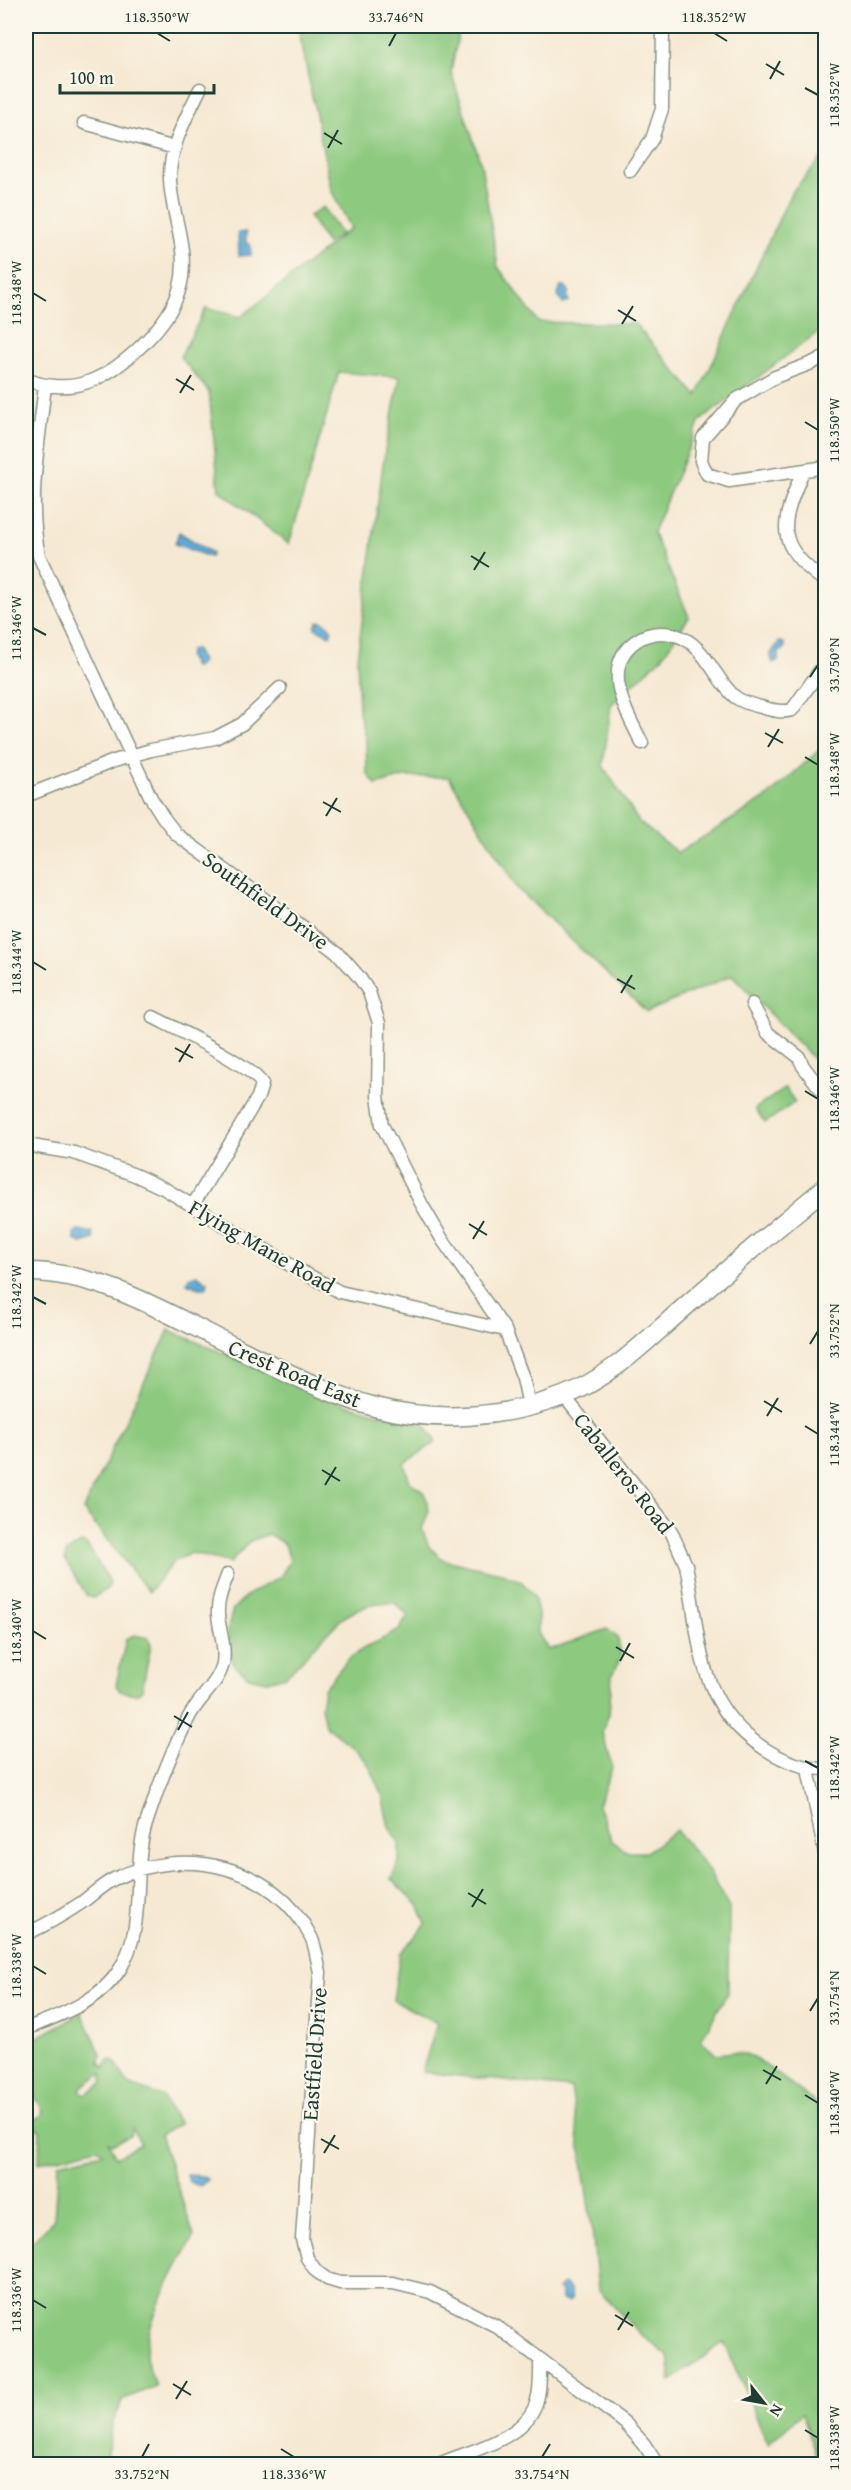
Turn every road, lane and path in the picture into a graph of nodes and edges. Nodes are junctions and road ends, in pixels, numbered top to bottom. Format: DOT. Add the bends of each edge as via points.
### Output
graph roads {
  1 [pos="663,26"];
  2 [pos="200,89"];
  3 [pos="84,123"];
  4 [pos="175,148"];
  5 [pos="630,171"];
  6 [pos="825,356"];
  7 [pos="26,379"];
  8 [pos="45,385"];
  9 [pos="825,467"];
  10 [pos="803,471"];
  11 [pos="825,582"];
  12 [pos="825,662"];
  13 [pos="280,688"];
  14 [pos="642,743"];
  15 [pos="131,756"];
  16 [pos="26,796"];
  17 [pos="752,1004"];
  18 [pos="153,1017"];
  19 [pos="825,1096"];
  20 [pos="26,1145"];
  21 [pos="825,1187"];
  22 [pos="193,1205"];
  23 [pos="26,1272"];
  24 [pos="506,1330"];
  25 [pos="564,1396"];
  26 [pos="529,1405"];
  27 [pos="228,1574"];
  28 [pos="808,1769"];
  29 [pos="825,1769"];
  30 [pos="825,1858"];
  31 [pos="140,1868"];
  32 [pos="26,1934"];
  33 [pos="26,2029"];
  34 [pos="540,2359"];
  35 [pos="439,2464"];
  36 [pos="657,2464"];
  1 -- 5 [label="street" via="662,109 652,139"];
  2 -- 4 [label="street"];
  3 -- 4 [label="street"];
  4 -- 8 [label="street" via="170,180 183,264 180,287 169,312 135,350 100,376 86,383"];
  6 -- 10 [label="street" via="776,376 736,400 703,438 701,461 707,474 729,481"];
  7 -- 8 [label="street"];
  8 -- 15 [label="street, Southfield Drive" via="32,505 33,531 39,556"];
  9 -- 10 [label="street"];
  10 -- 11 [label="street" via="791,499 786,541"];
  12 -- 14 [label="street" via="792,710 768,710 736,697 702,655 676,635 657,633 640,638 626,648 618,663 618,683 622,705"];
  13 -- 15 [label="street" via="229,732"];
  15 -- 16 [label="street"];
  15 -- 24 [label="street, Southfield Drive" via="163,818 176,834 337,952 369,992 379,1023 378,1096 382,1125 442,1239"];
  17 -- 19 [label="street" via="768,1033 799,1057"];
  18 -- 22 [label="street" via="224,1055 262,1084"];
  20 -- 22 [label="street, Flying Mane Road" via="105,1163"];
  21 -- 25 [label="street, Crest Road East" via="631,1353 596,1380"];
  22 -- 24 [label="street, Flying Mane Road" via="340,1292"];
  23 -- 26 [label="street, Crest Road East" via="110,1287 277,1367 375,1407 413,1414 473,1416"];
  24 -- 26 [label="street, Southfield Drive"];
  25 -- 26 [label="street, Crest Road East"];
  25 -- 28 [label="street, Caballeros Road" via="659,1515 680,1548 705,1672 725,1714 746,1736 776,1756"];
  27 -- 31 [label="street" via="218,1612 223,1665 189,1717 176,1747 147,1820"];
  28 -- 29 [label="street, Caballeros Road"];
  28 -- 30 [label="street"];
  31 -- 32 [label="street, Eastfield Drive" via="112,1880 51,1923"];
  31 -- 33 [label="street" via="130,1947 110,1983 95,1996"];
  31 -- 34 [label="street, Eastfield Drive" via="166,1863 236,1869 273,1890 297,1915 312,1939 320,1972 302,2239 307,2258 316,2271 340,2283 393,2283 430,2292 496,2326"];
  34 -- 35 [label="street" via="537,2401 522,2425 504,2437"];
  34 -- 36 [label="street, Eastfield Drive" via="625,2423"];
}
